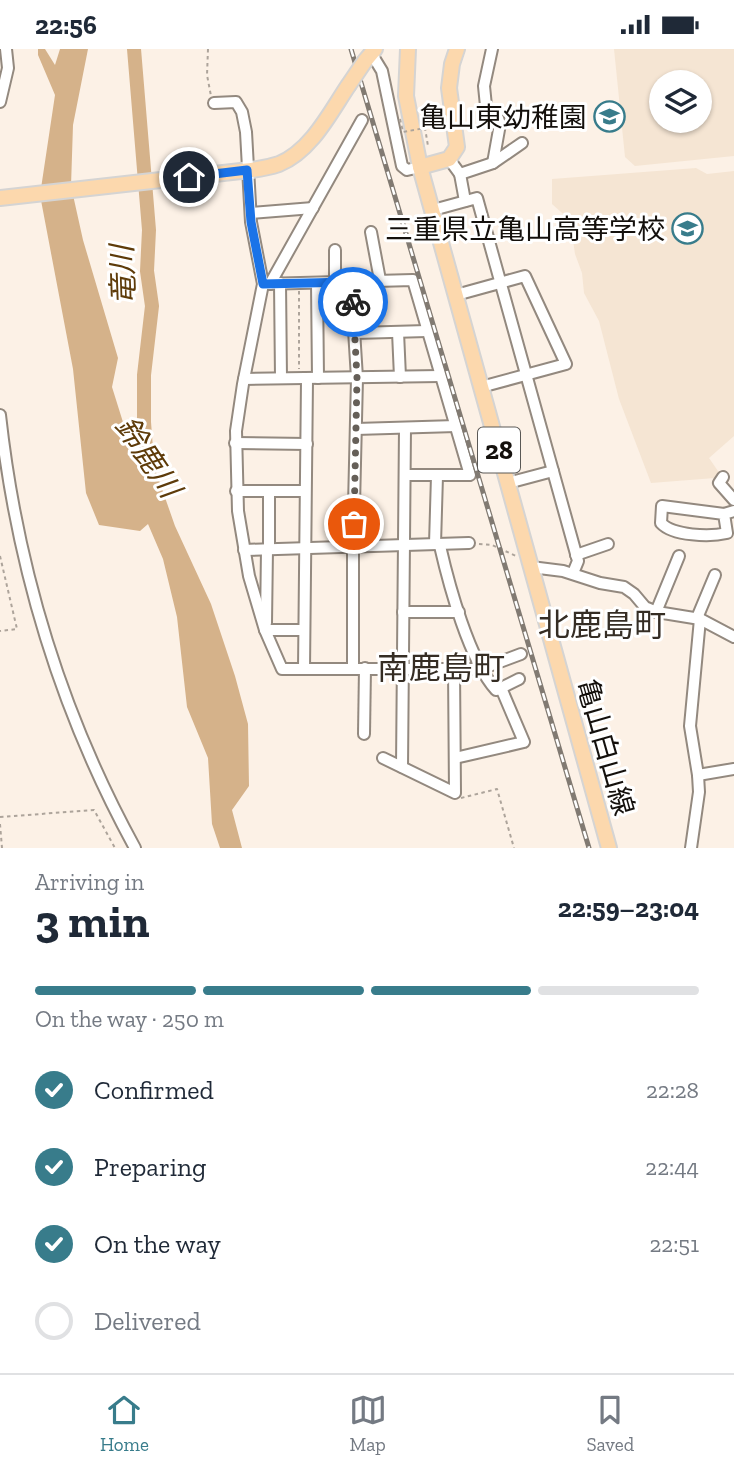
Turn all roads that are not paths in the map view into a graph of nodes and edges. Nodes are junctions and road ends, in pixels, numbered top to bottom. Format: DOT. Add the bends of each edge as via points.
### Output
graph roads {
  1 [pos="6,49"];
  2 [pos="408,49"];
  3 [pos="457,49"];
  4 [pos="492,49"];
  5 [pos="370,55"];
  6 [pos="0,102"];
  7 [pos="215,104"];
  8 [pos="362,120"];
  9 [pos="522,143"];
  10 [pos="449,159"];
  11 [pos="494,163"];
  12 [pos="419,167"];
  13 [pos="244,171"];
  14 [pos="460,174"];
  15 [pos="2,198"];
  16 [pos="465,201"];
  17 [pos="313,208"];
  18 [pos="433,210"];
  19 [pos="251,213"];
  20 [pos="371,232"];
  21 [pos="335,250"];
  22 [pos="380,280"];
  23 [pos="335,282"];
  24 [pos="351,282"];
  25 [pos="317,283"];
  26 [pos="500,283"];
  27 [pos="271,284"];
  28 [pos="456,295"];
  29 [pos="427,331"];
  30 [pos="398,332"];
  31 [pos="355,333"];
  32 [pos="526,375"];
  33 [pos="440,376"];
  34 [pos="400,377"];
  35 [pos="357,378"];
  36 [pos="244,379"];
  37 [pos="281,379"];
  38 [pos="308,379"];
  39 [pos="481,387"];
  40 [pos="0,415"];
  41 [pos="456,426"];
  42 [pos="405,428"];
  43 [pos="356,429"];
  44 [pos="235,443"];
  45 [pos="307,444"];
  46 [pos="553,471"];
  47 [pos="405,475"];
  48 [pos="437,476"];
  49 [pos="723,477"];
  50 [pos="508,483"];
  51 [pos="236,491"];
  52 [pos="305,491"];
  53 [pos="269,492"];
  54 [pos="734,500"];
  55 [pos="729,512"];
  56 [pos="469,543"];
  57 [pos="403,544"];
  58 [pos="608,544"];
  59 [pos="437,545"];
  60 [pos="353,548"];
  61 [pos="268,549"];
  62 [pos="304,549"];
  63 [pos="244,550"];
  64 [pos="576,555"];
  65 [pos="679,556"];
  66 [pos="529,561"];
  67 [pos="573,573"];
  68 [pos="715,575"];
  69 [pos="459,611"];
  70 [pos="403,612"];
  71 [pos="656,612"];
  72 [pos="698,618"];
  73 [pos="304,629"];
  74 [pos="265,631"];
  75 [pos="734,637"];
  76 [pos="521,654"];
  77 [pos="304,669"];
  78 [pos="359,669"];
  79 [pos="402,669"];
  80 [pos="454,669"];
  81 [pos="481,669"];
  82 [pos="519,679"];
  83 [pos="501,688"];
  84 [pos="365,734"];
  85 [pos="383,758"];
  86 [pos="454,758"];
  87 [pos="402,767"];
  88 [pos="734,769"];
  89 [pos="698,775"];
  90 [pos="135,848"];
  91 [pos="609,848"];
  92 [pos="691,848"];
  1 -- 6 [label="street" via="8,68"];
  2 -- 12 [label="main road, 亀山白山線 / 28" via="406,96"];
  3 -- 10 [label="main road" via="449,88 458,141"];
  4 -- 11 [label="street" via="484,86 487,116 498,117 500,124"];
  5 -- 12 [label="street" via="382,71 402,166 407,170"];
  5 -- 13 [label="main road, bridge" via="299,151 277,165"];
  7 -- 13 [label="street" via="232,101 239,105 246,132"];
  8 -- 17 [label="street"];
  9 -- 11 [label="street"];
  10 -- 12 [label="main road"];
  10 -- 14 [label="street"];
  11 -- 14 [label="street"];
  12 -- 18 [label="main road, 亀山白山線 / 28"];
  13 -- 15 [label="main road"];
  13 -- 19 [label="street"];
  14 -- 16 [label="street"];
  16 -- 18 [label="street"];
  16 -- 26 [label="street" via="477,198"];
  17 -- 19 [label="street"];
  17 -- 27 [label="street"];
  18 -- 28 [label="main road, 亀山白山線 / 28"];
  19 -- 27 [label="street"];
  20 -- 22 [label="street"];
  21 -- 23 [label="street"];
  22 -- 24 [label="street"];
  22 -- 29 [label="street" via="413,280"];
  23 -- 24 [label="street"];
  23 -- 25 [label="street"];
  24 -- 31 [label="street"];
  25 -- 27 [label="street"];
  25 -- 38 [label="street"];
  26 -- 28 [label="street"];
  26 -- 32 [label="street"];
  26 -- 32 [label="street" via="525,276 566,364"];
  27 -- 36 [label="street"];
  27 -- 37 [label="street"];
  28 -- 39 [label="main road, 亀山白山線 / 28"];
  29 -- 30 [label="street"];
  29 -- 33 [label="street"];
  30 -- 31 [label="street"];
  30 -- 34 [label="street"];
  31 -- 35 [label="street"];
  32 -- 39 [label="street"];
  32 -- 46 [label="street"];
  33 -- 34 [label="street"];
  33 -- 41 [label="street"];
  34 -- 35 [label="street"];
  35 -- 38 [label="street"];
  35 -- 43 [label="street"];
  36 -- 37 [label="street"];
  36 -- 44 [label="street"];
  37 -- 38 [label="street"];
  38 -- 45 [label="street"];
  39 -- 50 [label="main road, 亀山白山線 / 28"];
  40 -- 90 [label="street" via="22,555 40,624 79,734"];
  41 -- 42 [label="street"];
  41 -- 48 [label="street" via="470,475"];
  42 -- 43 [label="street"];
  42 -- 47 [label="street"];
  43 -- 60 [label="street"];
  44 -- 45 [label="street"];
  44 -- 51 [label="street"];
  45 -- 52 [label="street"];
  46 -- 50 [label="street"];
  46 -- 64 [label="street"];
  47 -- 48 [label="street"];
  47 -- 57 [label="street"];
  48 -- 59 [label="street"];
  49 -- 54 [label="street" via="719,483"];
  50 -- 66 [label="main road, 亀山白山線 / 28"];
  51 -- 53 [label="street"];
  51 -- 63 [label="street"];
  52 -- 53 [label="street"];
  52 -- 62 [label="street"];
  53 -- 61 [label="street"];
  55 -- 55 [label="street" via="662,506 660,509 661,523 678,533 717,535 727,533"];
  56 -- 59 [label="street"];
  57 -- 59 [label="street"];
  57 -- 60 [label="street"];
  57 -- 70 [label="street"];
  58 -- 64 [label="street"];
  59 -- 69 [label="street"];
  60 -- 62 [label="street"];
  60 -- 78 [label="street"];
  61 -- 62 [label="street"];
  61 -- 63 [label="street"];
  61 -- 74 [label="street"];
  62 -- 73 [label="street"];
  63 -- 74 [label="street"];
  64 -- 67 [label="street"];
  65 -- 71 [label="street"];
  66 -- 67 [label="street"];
  66 -- 91 [label="main road, 亀山白山線 / 28"];
  67 -- 71 [label="street" via="624,587"];
  68 -- 72 [label="street"];
  69 -- 70 [label="street"];
  69 -- 81 [label="street"];
  70 -- 79 [label="street"];
  71 -- 72 [label="street"];
  72 -- 75 [label="street"];
  72 -- 89 [label="street" via="690,726"];
  73 -- 74 [label="street"];
  73 -- 77 [label="street"];
  74 -- 77 [label="street" via="282,670"];
  76 -- 81 [label="street"];
  77 -- 78 [label="street"];
  78 -- 79 [label="street"];
  78 -- 84 [label="street"];
  79 -- 80 [label="street"];
  79 -- 87 [label="street"];
  80 -- 81 [label="street"];
  80 -- 86 [label="street"];
  81 -- 83 [label="street" via="496,690"];
  82 -- 83 [label="street"];
  83 -- 86 [label="street" via="524,742"];
  85 -- 87 [label="street"];
  86 -- 87 [label="street" via="455,793"];
  88 -- 89 [label="street"];
  89 -- 92 [label="street"];
}
